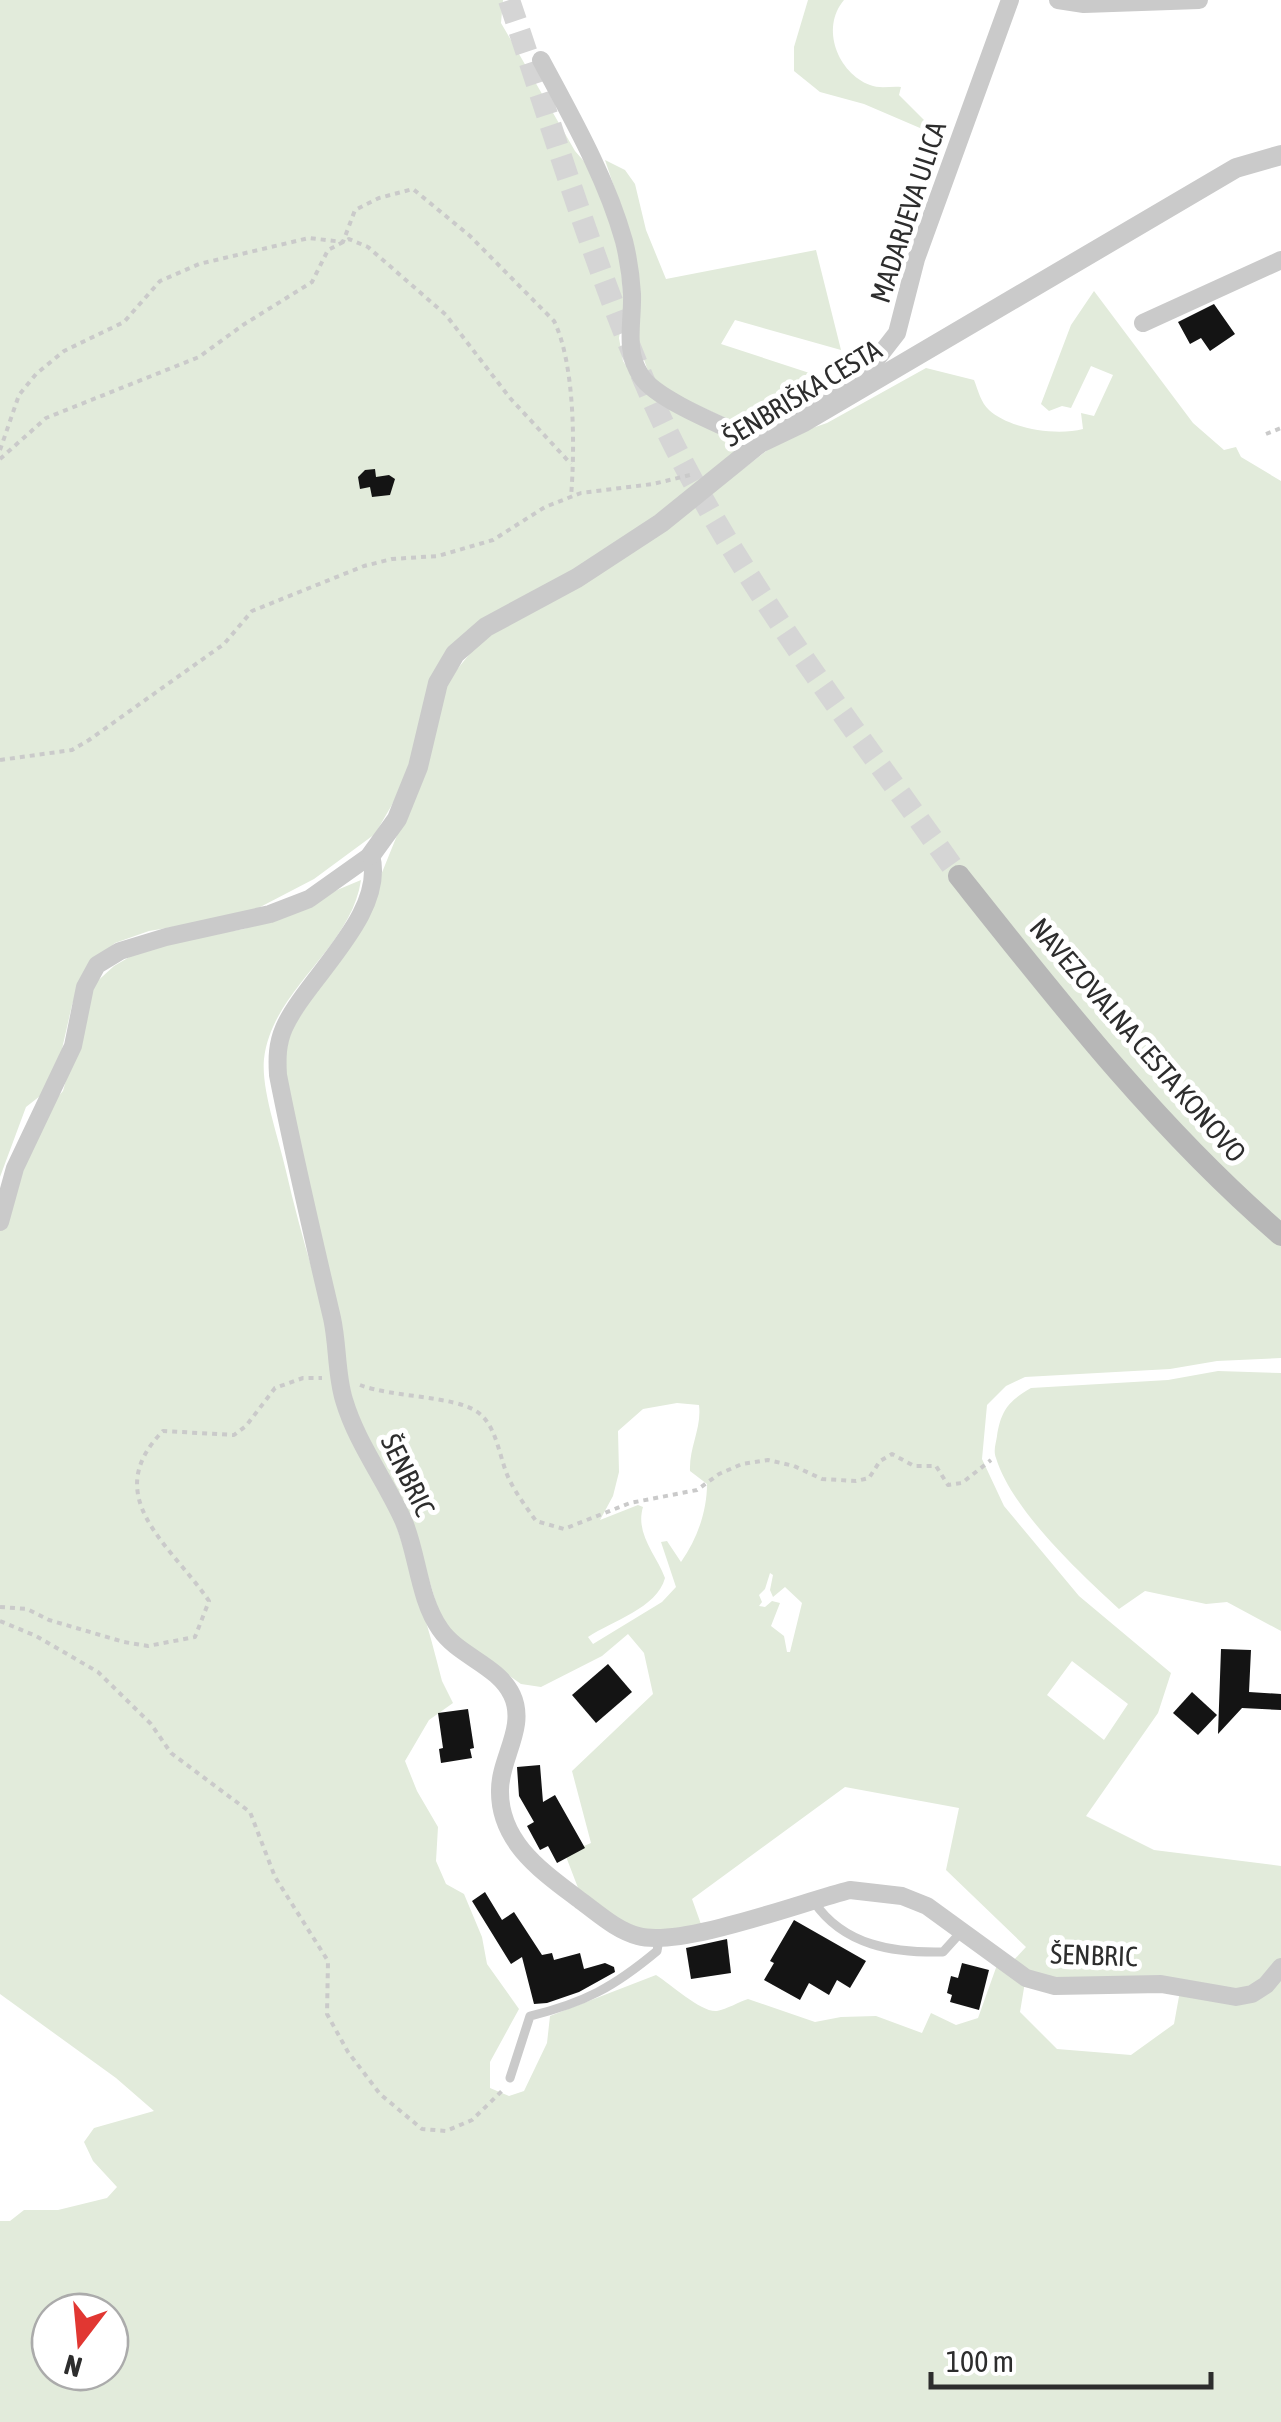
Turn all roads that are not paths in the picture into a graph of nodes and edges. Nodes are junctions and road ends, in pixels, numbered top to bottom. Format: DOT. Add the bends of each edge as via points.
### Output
graph roads {
  1 [pos="1010,0"];
  2 [pos="1058,0"];
  3 [pos="1199,0"];
  4 [pos="541,60"];
  5 [pos="1281,155"];
  6 [pos="1281,260"];
  7 [pos="1143,323"];
  8 [pos="760,444"];
  9 [pos="370,856"];
  10 [pos="959,876"];
  11 [pos="0,1222"];
  12 [pos="1281,1235"];
  13 [pos="812,1900"];
  14 [pos="962,1931"];
  15 [pos="659,1939"];
  16 [pos="1281,1968"];
  17 [pos="510,2078"];
  1 -- 8 [label="street, MADARJEVA ULICA" via="916,258 897,333 837,392 786,414"];
  2 -- 3 [label="street"];
  4 -- 8 [label="street" via="621,232 632,294 629,348 640,376 656,392"];
  5 -- 8 [label="street, ŠENBRIŠKA CESTA" via="1236,168"];
  6 -- 7 [label="street"];
  8 -- 9 [label="street, ŠENBRIŠKA CESTA" via="661,523 486,627 455,654 438,683 418,767 397,819"];
  9 -- 11 [label="street" via="310,899 150,942 98,965 84,988 73,1046 14,1168"];
  9 -- 15 [label="street, ŠENBRIC" via="370,891 357,920 284,1028 277,1052 344,1401 404,1523 440,1630 511,1692 516,1728 500,1789 520,1850 617,1928"];
  10 -- 12 [label="main road, NAVEZOVALNA CESTA KONOVO" via="1084,1033 1224,1186"];
  13 -- 14 [label="street, ŠENBRIC" via="850,1890 902,1896"];
  13 -- 14 [label="lane" via="826,1920 900,1953 943,1952"];
  13 -- 15 [label="street, ŠENBRIC"];
  14 -- 16 [label="street, ŠENBRIC" via="1026,1978 1055,1986 1161,1984 1236,1997 1266,1985"];
  15 -- 17 [label="lane" via="657,1952 618,1984 530,2016"];
}
